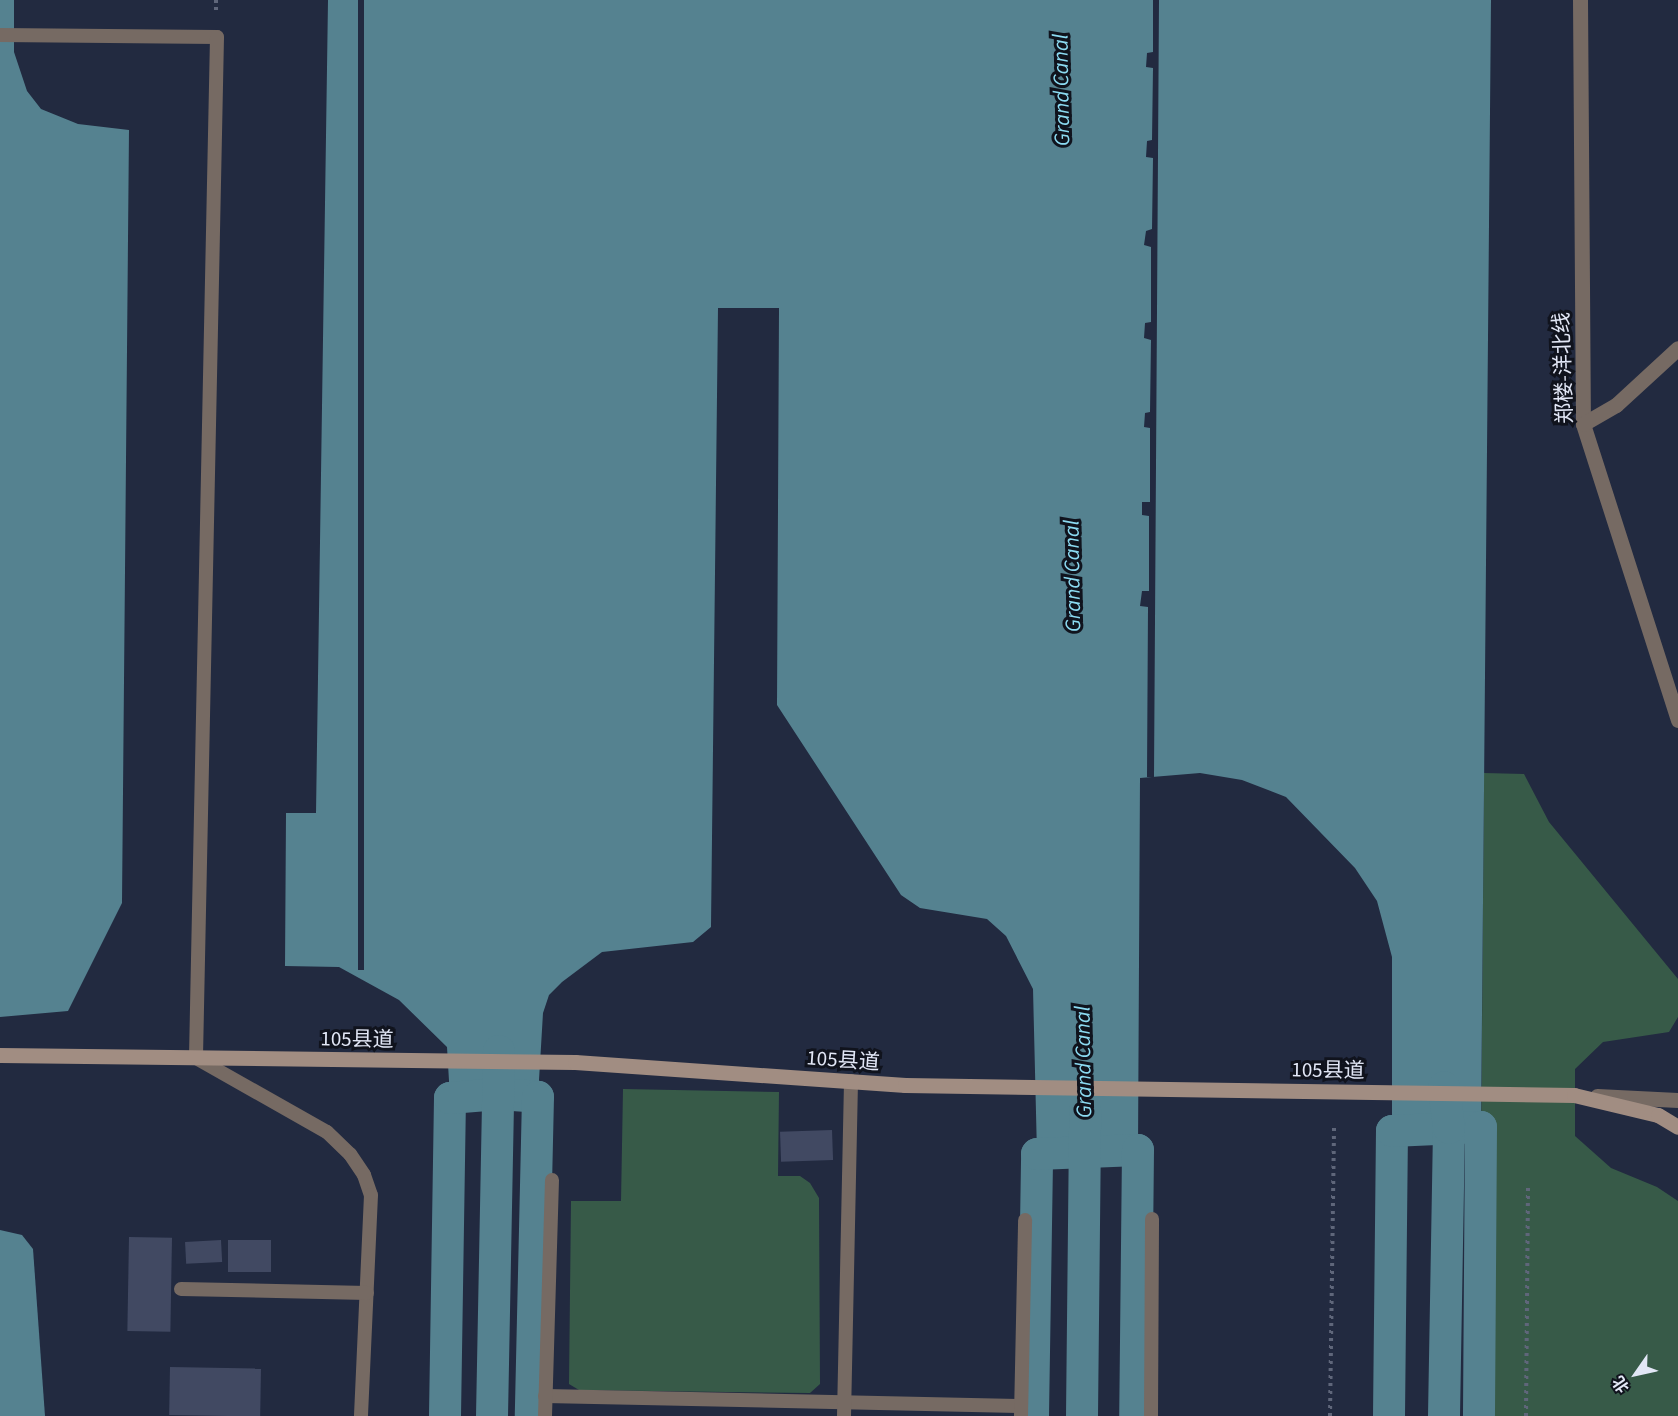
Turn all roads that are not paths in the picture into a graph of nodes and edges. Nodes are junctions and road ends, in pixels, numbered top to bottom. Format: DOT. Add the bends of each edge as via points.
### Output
graph roads {
  1 [pos="1580,0"];
  2 [pos="0,35"];
  3 [pos="1678,348"];
  4 [pos="1583,424"];
  5 [pos="1678,720"];
  6 [pos="0,1055"];
  7 [pos="196,1058"];
  8 [pos="851,1081"];
  9 [pos="1574,1095"];
  10 [pos="1678,1100"];
  11 [pos="1678,1127"];
  12 [pos="552,1180"];
  13 [pos="1152,1219"];
  14 [pos="1026,1220"];
  15 [pos="181,1288"];
  16 [pos="366,1293"];
  17 [pos="545,1396"];
  18 [pos="844,1409"];
  19 [pos="1021,1411"];
  20 [pos="361,1416"];
  21 [pos="545,1416"];
  22 [pos="1151,1416"];
  1 -- 4 [label="street, 郑楼-洋北线"];
  2 -- 7 [label="lane" via="217,37"];
  3 -- 4 [label="street" via="1616,405"];
  4 -- 5 [label="street, 郑楼-洋北线"];
  6 -- 7 [label="main road, 105县道"];
  7 -- 8 [label="main road, 105县道" via="575,1062"];
  7 -- 16 [label="lane" via="306,1118 351,1154 371,1195"];
  8 -- 9 [label="main road, 105县道"];
  8 -- 18 [label="lane"];
  9 -- 10 [label="street"];
  9 -- 11 [label="main road, 105县道" via="1658,1115"];
  12 -- 17 [label="lane"];
  13 -- 22 [label="lane"];
  14 -- 19 [label="lane"];
  15 -- 16 [label="lane"];
  16 -- 20 [label="lane"];
  17 -- 18 [label="lane"];
  17 -- 21 [label="lane"];
  18 -- 19 [label="lane"];
}
